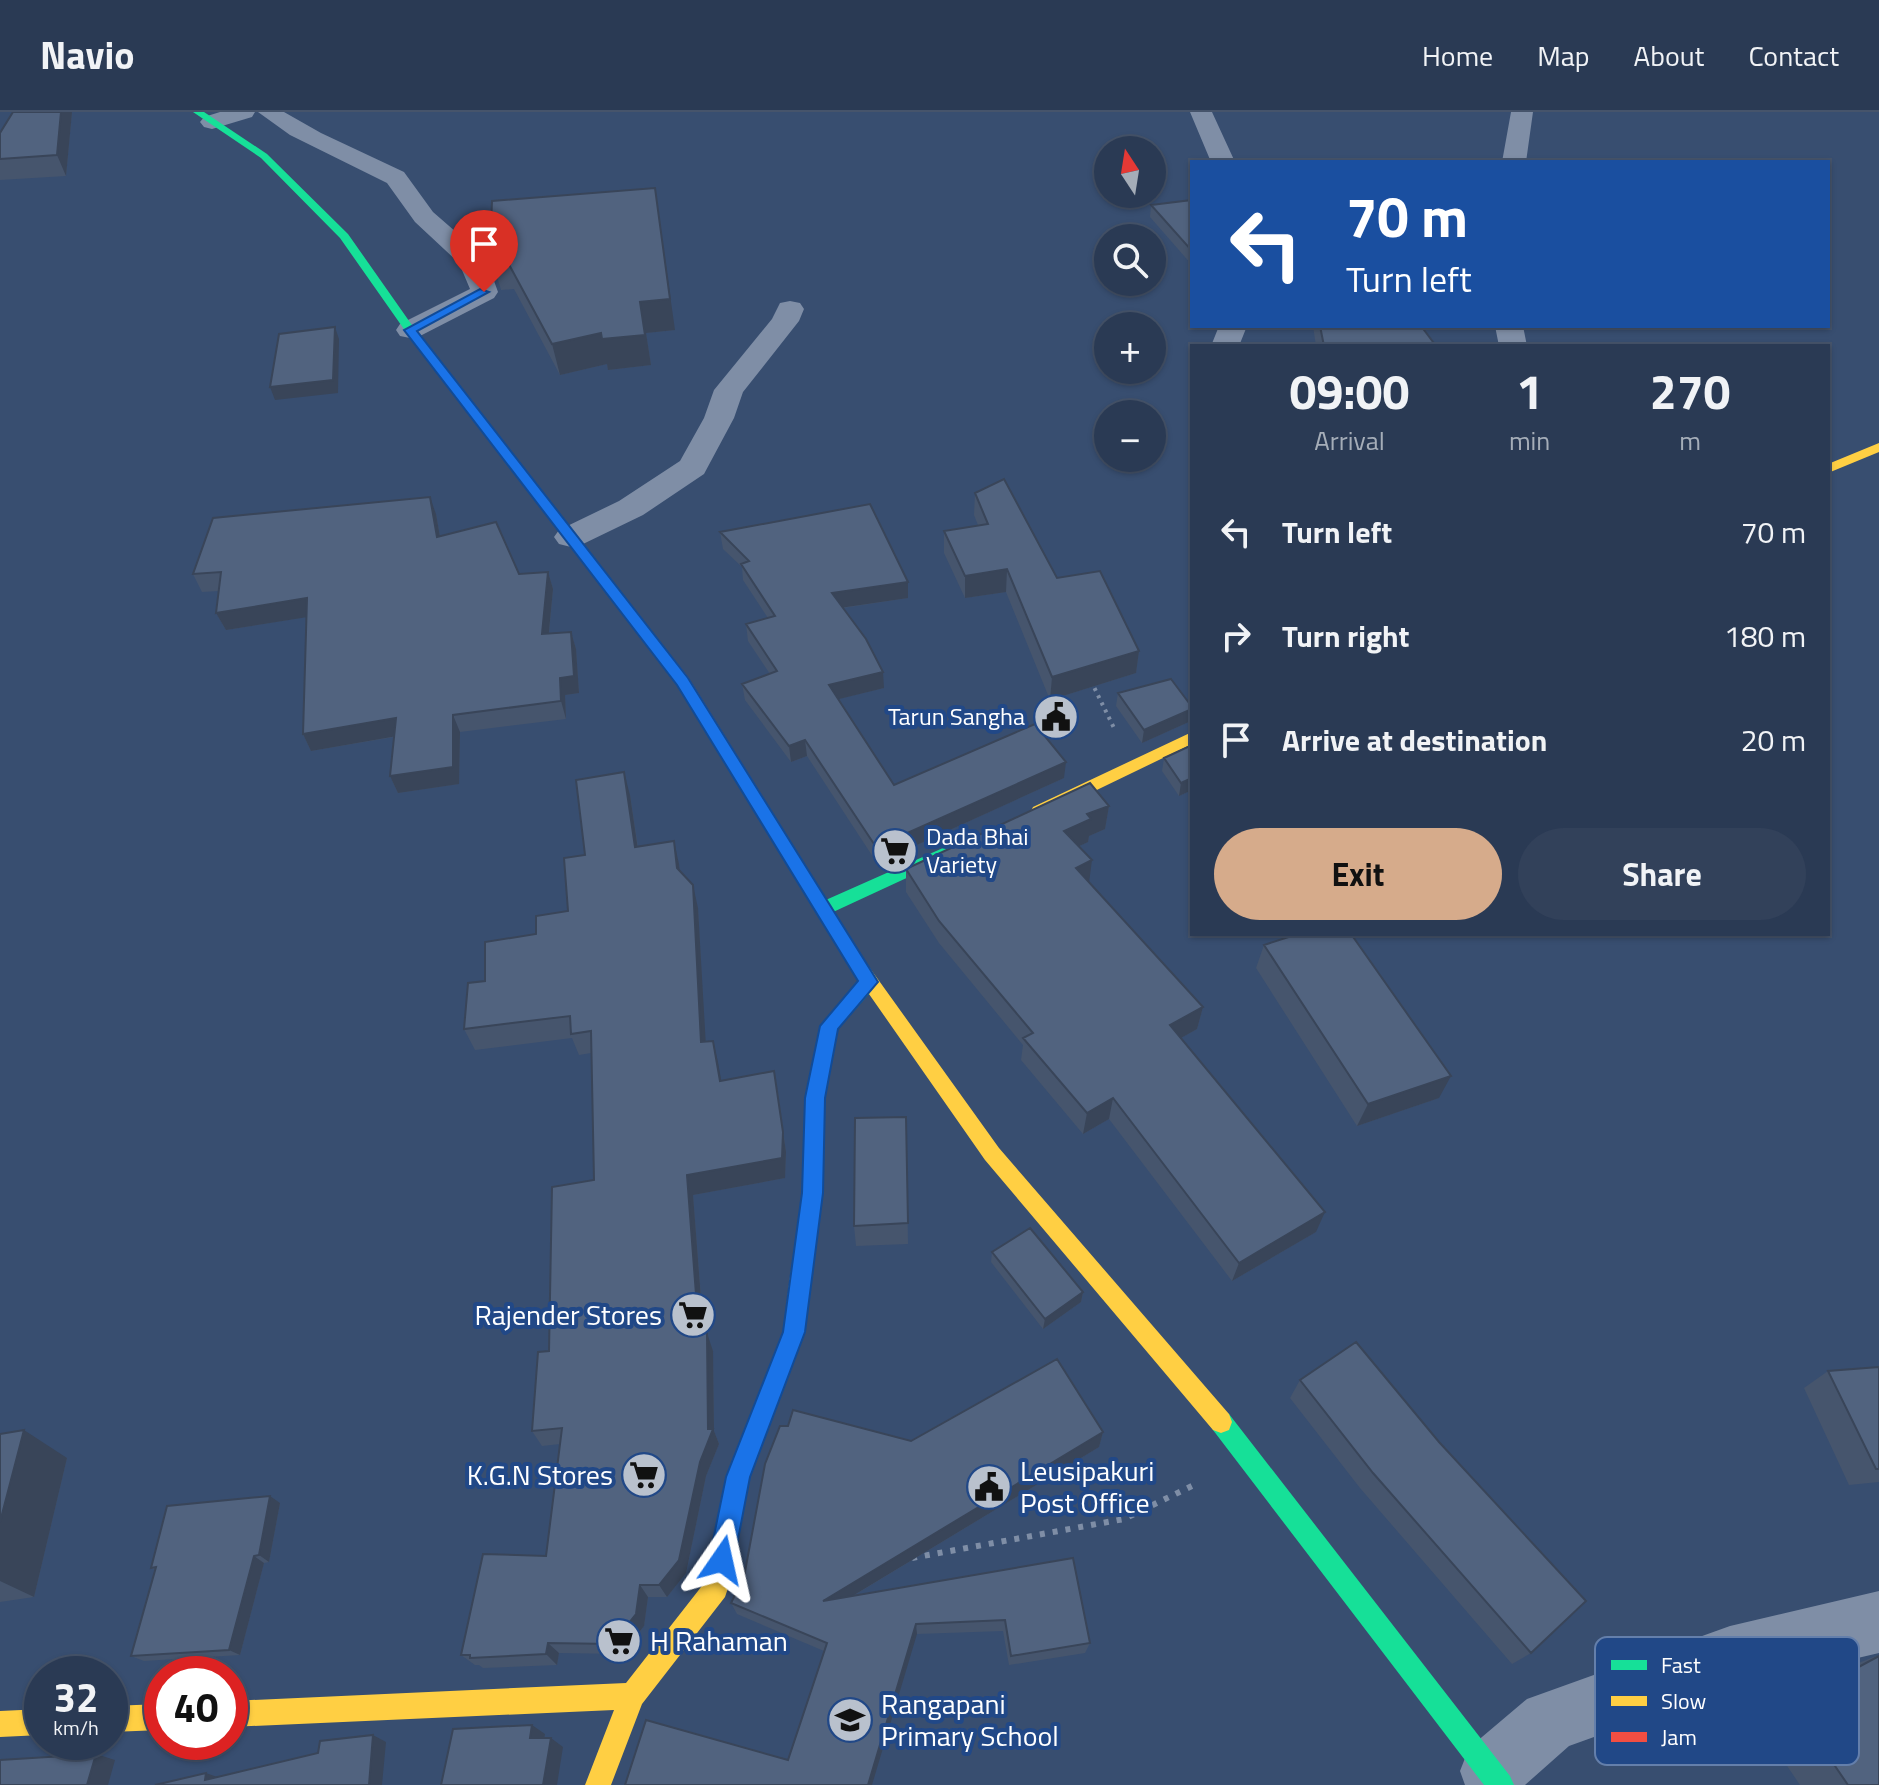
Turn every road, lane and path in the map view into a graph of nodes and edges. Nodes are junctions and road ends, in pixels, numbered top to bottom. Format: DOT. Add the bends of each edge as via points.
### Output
graph roads {
  1 [pos="244,112"];
  2 [pos="269,112"];
  3 [pos="1201,112"];
  4 [pos="1522,112"];
  5 [pos="205,117"];
  6 [pos="1222,160"];
  7 [pos="1514,160"];
  8 [pos="790,309"];
  9 [pos="410,330"];
  10 [pos="1879,447"];
  11 [pos="1830,468"];
  12 [pos="571,537"];
  13 [pos="1089,675"];
  14 [pos="1190,738"];
  15 [pos="1137,764"];
  16 [pos="1023,818"];
  17 [pos="981,837"];
  18 [pos="825,908"];
  19 [pos="869,982"];
  20 [pos="1243,1450"];
  21 [pos="903,1560"];
  22 [pos="1879,1622"];
  23 [pos="1815,1637"];
  24 [pos="632,1696"];
  25 [pos="1595,1705"];
  26 [pos="248,1713"];
  27 [pos="24,1723"];
  28 [pos="0,1724"];
  29 [pos="1497,1778"];
  30 [pos="598,1785"];
  1 -- 5 [label="street"];
  2 -- 9 [label="street" via="292,129 393,175 423,216 452,238 481,272 484,292"];
  3 -- 6 [label="street"];
  4 -- 7 [label="street"];
  5 -- 9 [label="main road" via="264,156 344,236"];
  8 -- 12 [label="street" via="729,390 693,467 631,508"];
  9 -- 12 [label="main road"];
  10 -- 11 [label="main road"];
  12 -- 18 [label="main road" via="683,681"];
  13 -- 15 [label="path"];
  14 -- 15 [label="main road"];
  15 -- 16 [label="main road"];
  17 -- 18 [label="main road"];
  18 -- 19 [label="main road"];
  19 -- 20 [label="main road" via="992,1154"];
  19 -- 24 [label="main road" via="829,1026 815,1098 813,1193 794,1332 738,1477 716,1588"];
  20 -- 21 [label="path" via="1201,1482 1124,1519"];
  20 -- 29 [label="main road"];
  22 -- 23 [label="street"];
  24 -- 26 [label="main road"];
  24 -- 30 [label="main road"];
  25 -- 29 [label="street" via="1549,1721"];
  27 -- 28 [label="main road"];
}
